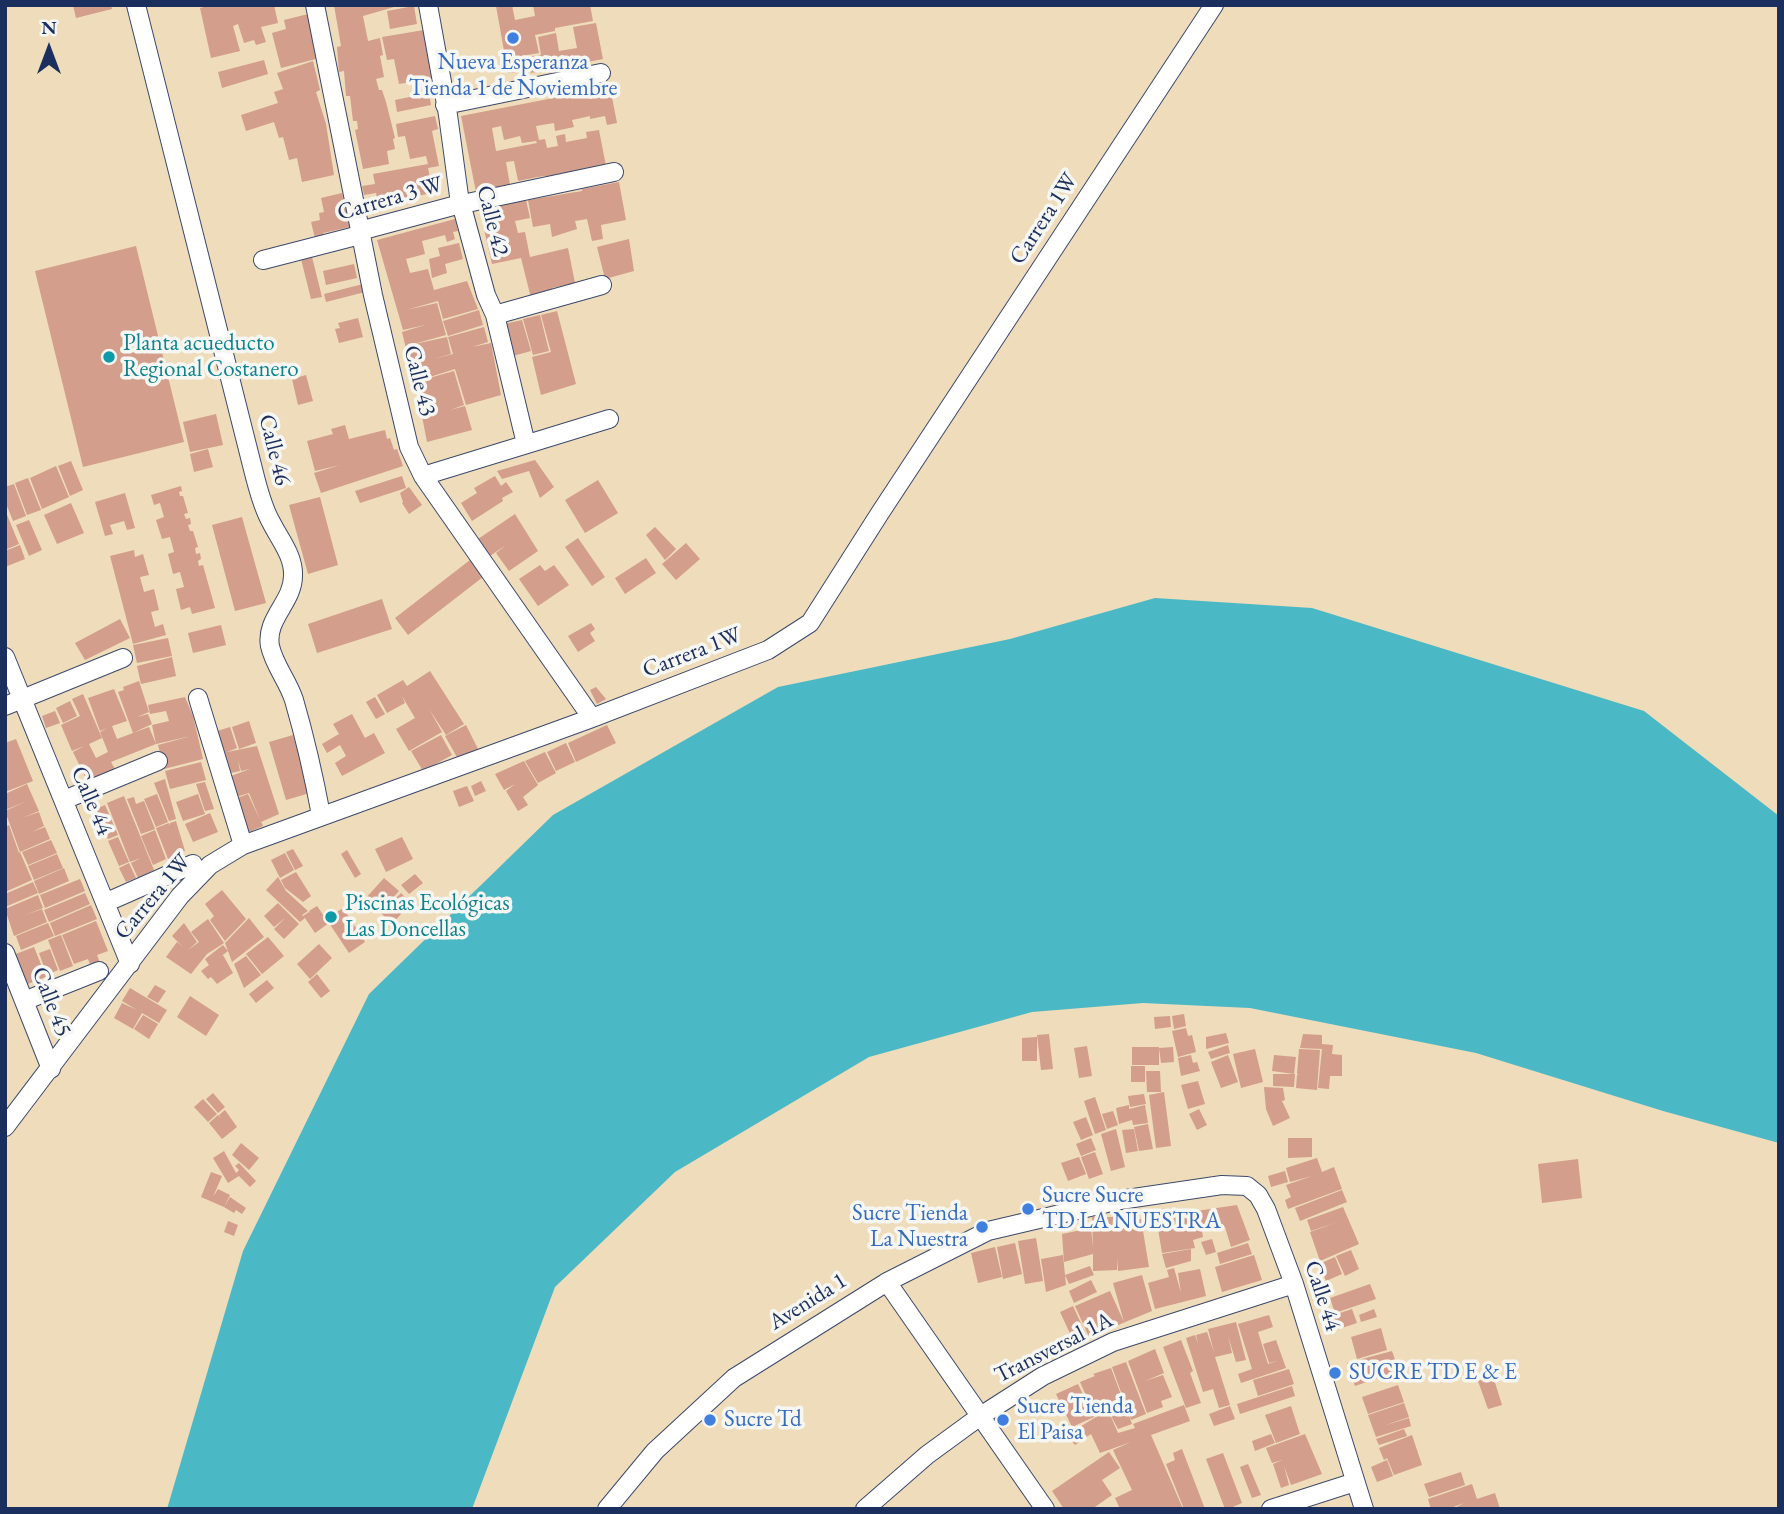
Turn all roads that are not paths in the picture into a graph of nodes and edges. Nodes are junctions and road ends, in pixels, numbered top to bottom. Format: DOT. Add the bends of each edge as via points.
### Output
graph roads {
  1 [pos="136,5"];
  2 [pos="316,5"];
  3 [pos="428,5"];
  4 [pos="1214,5"];
  5 [pos="601,73"];
  6 [pos="445,105"];
  7 [pos="614,172"];
  8 [pos="461,204"];
  9 [pos="361,232"];
  10 [pos="263,260"];
  11 [pos="602,285"];
  12 [pos="495,315"];
  13 [pos="610,419"];
  14 [pos="526,444"];
  15 [pos="423,476"];
  16 [pos="5,657"];
  17 [pos="123,658"];
  18 [pos="198,698"];
  19 [pos="22,699"];
  20 [pos="5,706"];
  21 [pos="592,718"];
  22 [pos="158,761"];
  23 [pos="64,800"];
  24 [pos="321,815"];
  25 [pos="243,845"];
  26 [pos="193,864"];
  27 [pos="107,902"];
  28 [pos="5,953"];
  29 [pos="130,964"];
  30 [pos="99,971"];
  31 [pos="24,1001"];
  32 [pos="51,1069"];
  33 [pos="5,1127"];
  34 [pos="1247,1186"];
  35 [pos="887,1282"];
  36 [pos="1294,1284"];
  37 [pos="979,1417"];
  38 [pos="1355,1482"];
  39 [pos="607,1509"];
  40 [pos="865,1509"];
  41 [pos="1045,1509"];
  42 [pos="1271,1509"];
  43 [pos="1364,1509"];
  1 -- 24 [label="street, Calle 46" via="255,477 294,574 270,642 293,697"];
  2 -- 9 [label="street, Calle 43"];
  3 -- 6 [label="street, Calle 42"];
  4 -- 21 [label="street, Carrera 1W" via="810,623 768,650"];
  5 -- 6 [label="street"];
  6 -- 8 [label="street, Calle 42"];
  7 -- 8 [label="street, Carrera 3 W"];
  8 -- 9 [label="street, Carrera 3 W"];
  8 -- 12 [label="street, Calle 42"];
  9 -- 10 [label="street, Carrera 3 W"];
  9 -- 15 [label="street, Calle 43" via="410,447"];
  11 -- 12 [label="street"];
  12 -- 14 [label="street, Calle 42"];
  13 -- 14 [label="street"];
  14 -- 15 [label="street"];
  15 -- 21 [label="street, Calle 43"];
  16 -- 19 [label="street, Calle 44"];
  17 -- 19 [label="street"];
  18 -- 25 [label="street"];
  19 -- 20 [label="street"];
  19 -- 23 [label="street, Calle 44"];
  21 -- 24 [label="street, Carrera 1W"];
  22 -- 23 [label="street"];
  23 -- 27 [label="street, Calle 44"];
  24 -- 25 [label="street, Carrera 1W"];
  25 -- 29 [label="street, Carrera 1W" via="210,865 180,896"];
  26 -- 27 [label="street"];
  27 -- 29 [label="street, Calle 44"];
  28 -- 31 [label="street, Calle 45"];
  29 -- 32 [label="street, Carrera 1W"];
  30 -- 31 [label="street"];
  31 -- 32 [label="street, Calle 45"];
  32 -- 33 [label="street, Carrera 1W"];
  34 -- 35 [label="street, Avenida 1" via="1222,1185 1120,1200 988,1231"];
  34 -- 36 [label="street, Calle 44" via="1266,1209"];
  35 -- 37 [label="street"];
  35 -- 39 [label="street, Avenida 1" via="734,1378 655,1451"];
  36 -- 37 [label="street, Transversal 1A" via="1113,1342 1043,1376"];
  36 -- 38 [label="street, Calle 44"];
  37 -- 40 [label="street, Transversal 1A"];
  37 -- 41 [label="street"];
  38 -- 42 [label="street"];
  38 -- 43 [label="street, Calle 44"];
}
